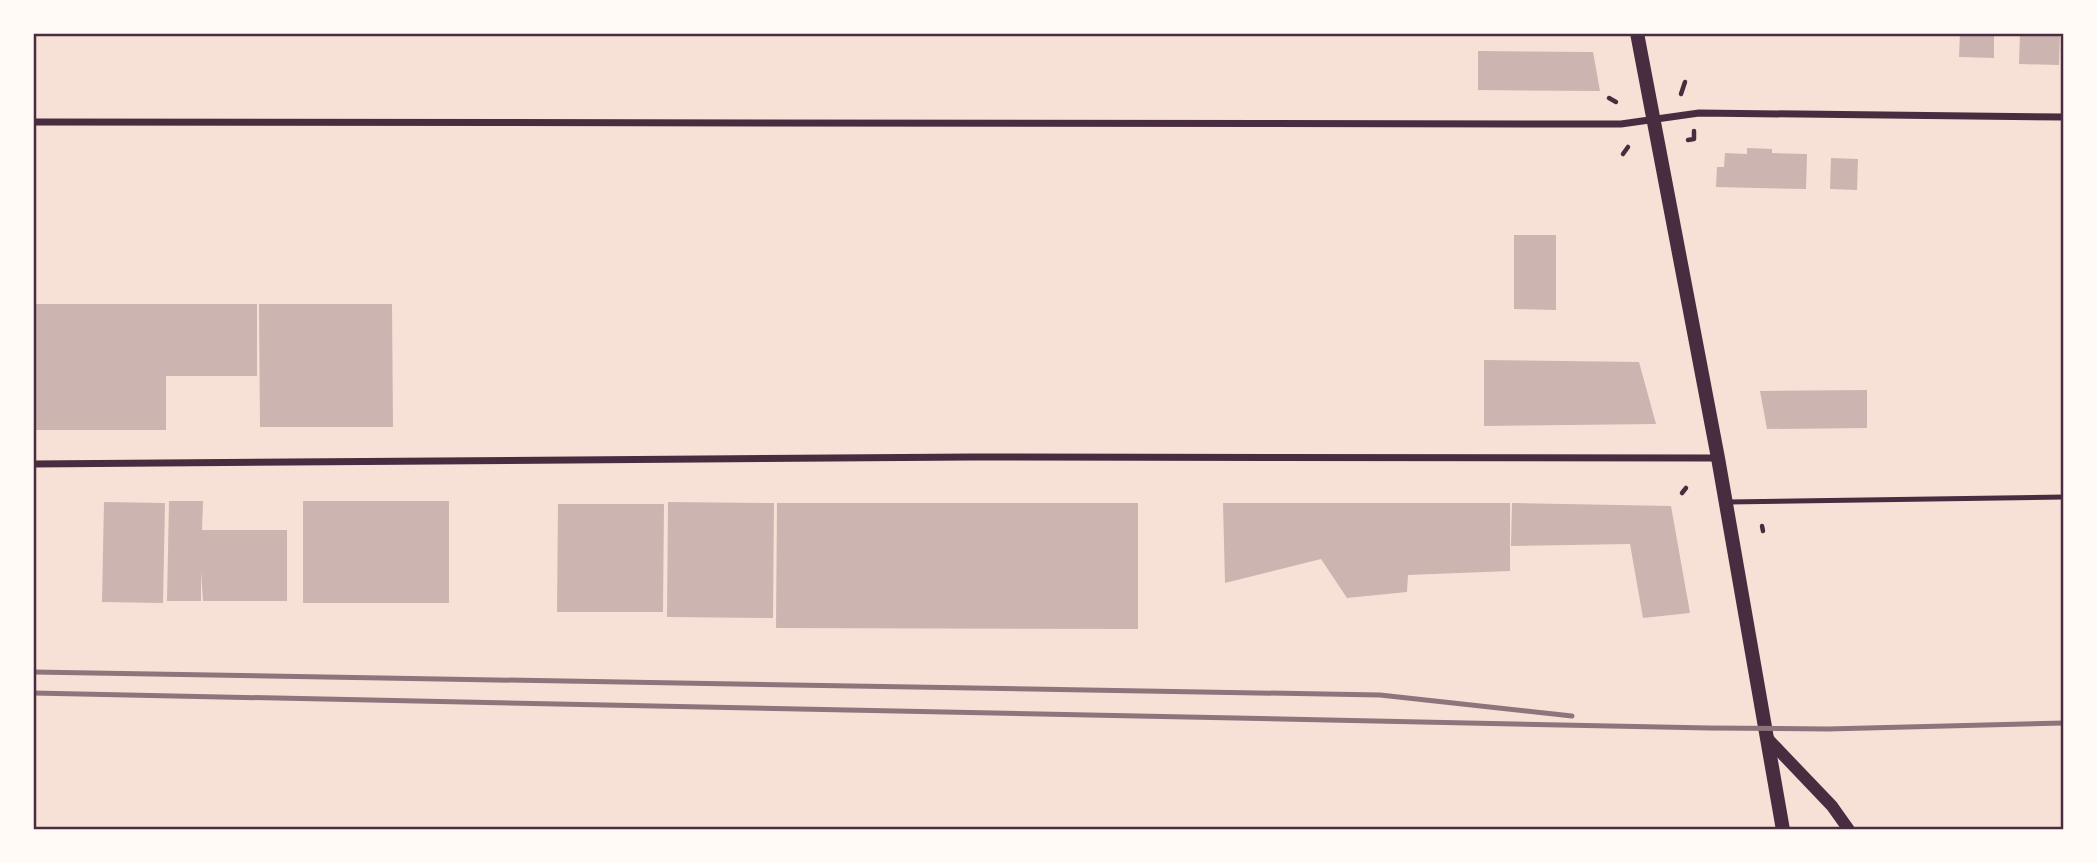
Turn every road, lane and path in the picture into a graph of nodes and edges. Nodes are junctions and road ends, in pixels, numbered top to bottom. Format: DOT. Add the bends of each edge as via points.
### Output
graph roads {
  1 [pos="1637,33"];
  2 [pos="1685,82"];
  3 [pos="1681,94"];
  4 [pos="1609,98"];
  5 [pos="1616,102"];
  6 [pos="2064,117"];
  7 [pos="1653,121"];
  8 [pos="33,122"];
  9 [pos="1628,147"];
  10 [pos="1622,154"];
  11 [pos="1718,458"];
  12 [pos="33,464"];
  13 [pos="1686,488"];
  14 [pos="1682,493"];
  15 [pos="2064,497"];
  16 [pos="1725,502"];
  17 [pos="1767,738"];
  18 [pos="1783,830"];
  19 [pos="1849,830"];
  1 -- 7 [label="main road"];
  2 -- 3 [label="path"];
  4 -- 5 [label="path"];
  6 -- 7 [label="street" via="1699,113"];
  7 -- 8 [label="street"];
  7 -- 11 [label="main road"];
  9 -- 10 [label="path"];
  11 -- 12 [label="street" via="972,457"];
  11 -- 16 [label="main road"];
  13 -- 14 [label="path"];
  15 -- 16 [label="lane"];
  16 -- 17 [label="main road"];
  17 -- 18 [label="main road"];
  17 -- 19 [label="street"];
}
